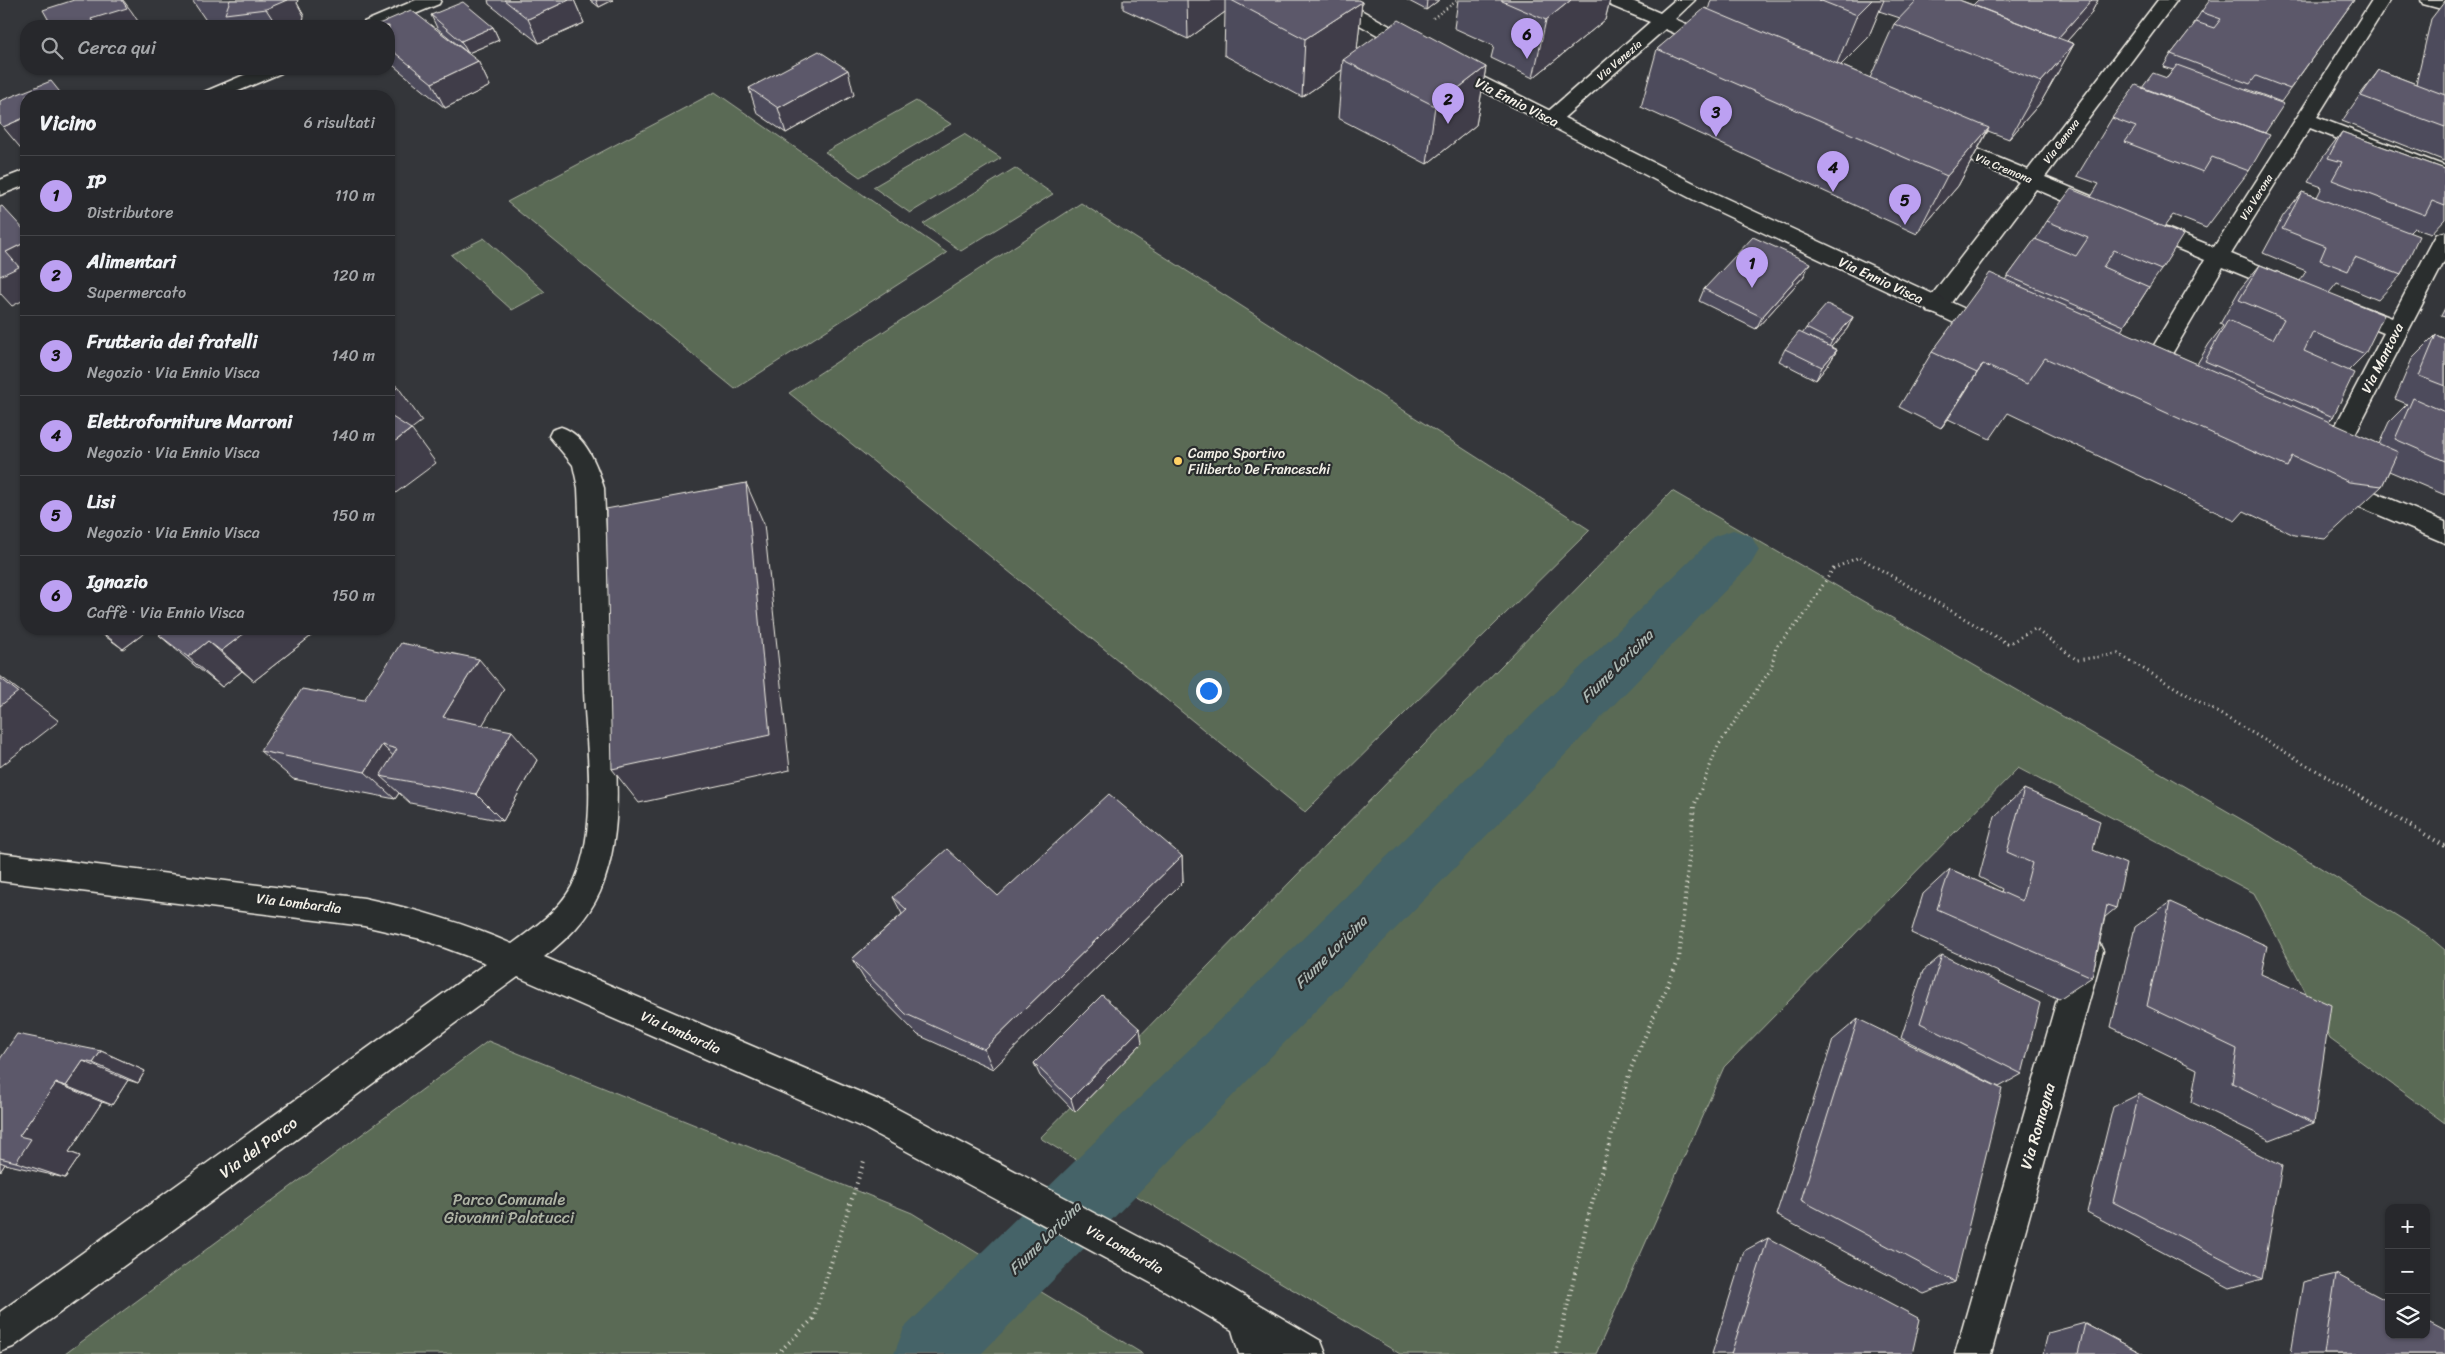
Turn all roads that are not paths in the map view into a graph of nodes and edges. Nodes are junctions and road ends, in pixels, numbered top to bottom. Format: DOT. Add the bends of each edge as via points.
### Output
graph roads {
  1 [pos="432,0"];
  2 [pos="1329,0"];
  3 [pos="1614,0"];
  4 [pos="1686,0"];
  5 [pos="2168,0"];
  6 [pos="2381,0"];
  7 [pos="2430,0"];
  8 [pos="2445,4"];
  9 [pos="385,20"];
  10 [pos="1664,21"];
  11 [pos="1738,53"];
  12 [pos="260,75"];
  13 [pos="225,90"];
  14 [pos="1551,119"];
  15 [pos="2305,119"];
  16 [pos="1920,132"];
  17 [pos="2445,174"];
  18 [pos="20,179"];
  19 [pos="2032,180"];
  20 [pos="0,188"];
  21 [pos="2445,239"];
  22 [pos="2218,257"];
  23 [pos="1936,306"];
  24 [pos="2397,329"];
  25 [pos="2012,340"];
  26 [pos="2138,397"];
  27 [pos="561,436"];
  28 [pos="2445,533"];
  29 [pos="0,867"];
  30 [pos="2094,926"];
  31 [pos="516,960"];
  32 [pos="1247,1318"];
  33 [pos="0,1334"];
  34 [pos="1257,1354"];
  35 [pos="1308,1354"];
  36 [pos="1973,1354"];
  1 -- 9 [label="street"];
  2 -- 14 [label="street, Via Ennio Visca"];
  3 -- 10 [label="street"];
  4 -- 10 [label="street, Via Venezia"];
  5 -- 19 [label="street, Via Genova"];
  6 -- 15 [label="street, Via Verona"];
  7 -- 8 [label="street"];
  10 -- 11 [label="street"];
  10 -- 14 [label="street, Via Venezia"];
  12 -- 13 [label="street"];
  14 -- 23 [label="street, Via Ennio Visca"];
  15 -- 17 [label="street"];
  15 -- 22 [label="street, Via Verona"];
  16 -- 19 [label="street, Via Cremona"];
  18 -- 20 [label="street"];
  19 -- 22 [label="street, Via Cremona"];
  19 -- 23 [label="street, Via Genova"];
  21 -- 24 [label="street, Via Mantova"];
  22 -- 24 [label="street, Via Cremona"];
  22 -- 26 [label="street, Via Verona"];
  23 -- 25 [label="street, Via Ennio Visca"];
  24 -- 28 [label="street, Via Mantova" via="2316,476"];
  27 -- 31 [label="street, Via del Parco" via="584,462 591,488 601,773 599,839 589,881 577,904 557,927"];
  29 -- 31 [label="street, Via Lombardia" via="364,912 421,925"];
  30 -- 36 [label="street, Via Romagna"];
  31 -- 32 [label="street, Via Lombardia" via="878,1117"];
  31 -- 33 [label="street, Via del Parco"];
  32 -- 34 [label="street"];
  32 -- 35 [label="street, Via Lombardia"];
}
